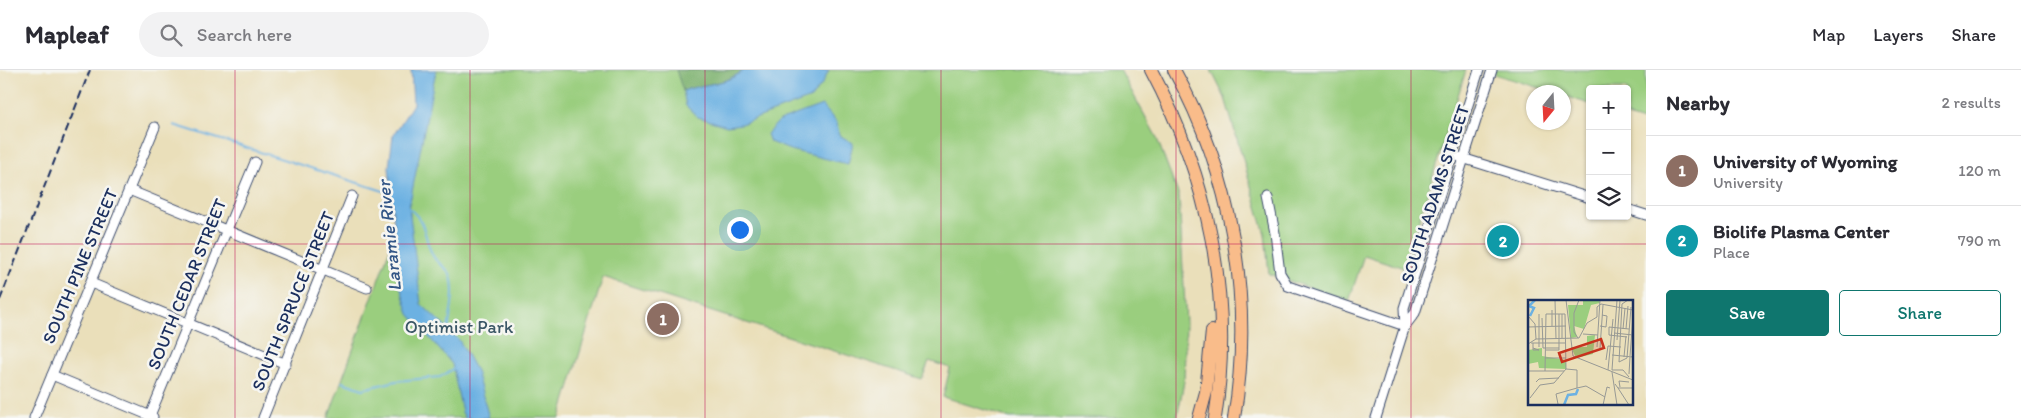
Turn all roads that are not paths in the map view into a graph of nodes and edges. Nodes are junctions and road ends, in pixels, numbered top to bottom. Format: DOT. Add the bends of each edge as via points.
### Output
graph roads {
  1 [pos="1151,70"];
  2 [pos="1174,70"];
  3 [pos="1479,70"];
  4 [pos="1492,70"];
  5 [pos="1178,124"];
  6 [pos="155,127"];
  7 [pos="1452,155"];
  8 [pos="1464,159"];
  9 [pos="255,162"];
  10 [pos="129,190"];
  11 [pos="352,196"];
  12 [pos="1586,197"];
  13 [pos="1268,198"];
  14 [pos="1631,210"];
  15 [pos="1646,215"];
  16 [pos="226,230"];
  17 [pos="324,270"];
  18 [pos="91,283"];
  19 [pos="367,288"];
  20 [pos="188,324"];
  21 [pos="1405,326"];
  22 [pos="1241,363"];
  23 [pos="286,364"];
  24 [pos="52,375"];
  25 [pos="151,417"];
  26 [pos="34,418"];
  27 [pos="264,418"];
  28 [pos="1199,418"];
  29 [pos="1215,418"];
  30 [pos="1234,418"];
  31 [pos="1241,418"];
  32 [pos="1376,418"];
  1 -- 5 [label="highway"];
  2 -- 22 [label="highway" via="1203,135 1232,233 1239,279"];
  3 -- 7 [label="street, SOUTH ADAMS STREET"];
  4 -- 8 [label="street, SOUTH ADAMS STREET"];
  5 -- 28 [label="highway" via="1206,234 1212,278 1212,338 1206,392"];
  5 -- 29 [label="highway" via="1196,174 1216,257 1220,372"];
  6 -- 10 [label="street, SOUTH PINE STREET"];
  7 -- 8 [label="street"];
  7 -- 21 [label="street, SOUTH ADAMS STREET" via="1404,308"];
  8 -- 12 [label="street"];
  8 -- 21 [label="street, SOUTH ADAMS STREET" via="1415,313"];
  9 -- 16 [label="street, SOUTH CEDAR STREET"];
  10 -- 16 [label="street"];
  10 -- 18 [label="street, SOUTH PINE STREET"];
  11 -- 17 [label="street, SOUTH SPRUCE STREET"];
  13 -- 21 [label="street" via="1280,272 1288,286"];
  14 -- 15 [label="street"];
  16 -- 17 [label="street"];
  16 -- 20 [label="street, SOUTH CEDAR STREET"];
  17 -- 19 [label="street"];
  17 -- 23 [label="street, SOUTH SPRUCE STREET"];
  18 -- 20 [label="street"];
  18 -- 24 [label="street, SOUTH PINE STREET"];
  20 -- 23 [label="street"];
  20 -- 25 [label="street, SOUTH CEDAR STREET"];
  21 -- 32 [label="street, SOUTH ADAMS STREET"];
  22 -- 30 [label="highway"];
  22 -- 31 [label="highway"];
  23 -- 27 [label="street, SOUTH SPRUCE STREET"];
  24 -- 25 [label="street"];
  24 -- 26 [label="street, SOUTH PINE STREET"];
}
